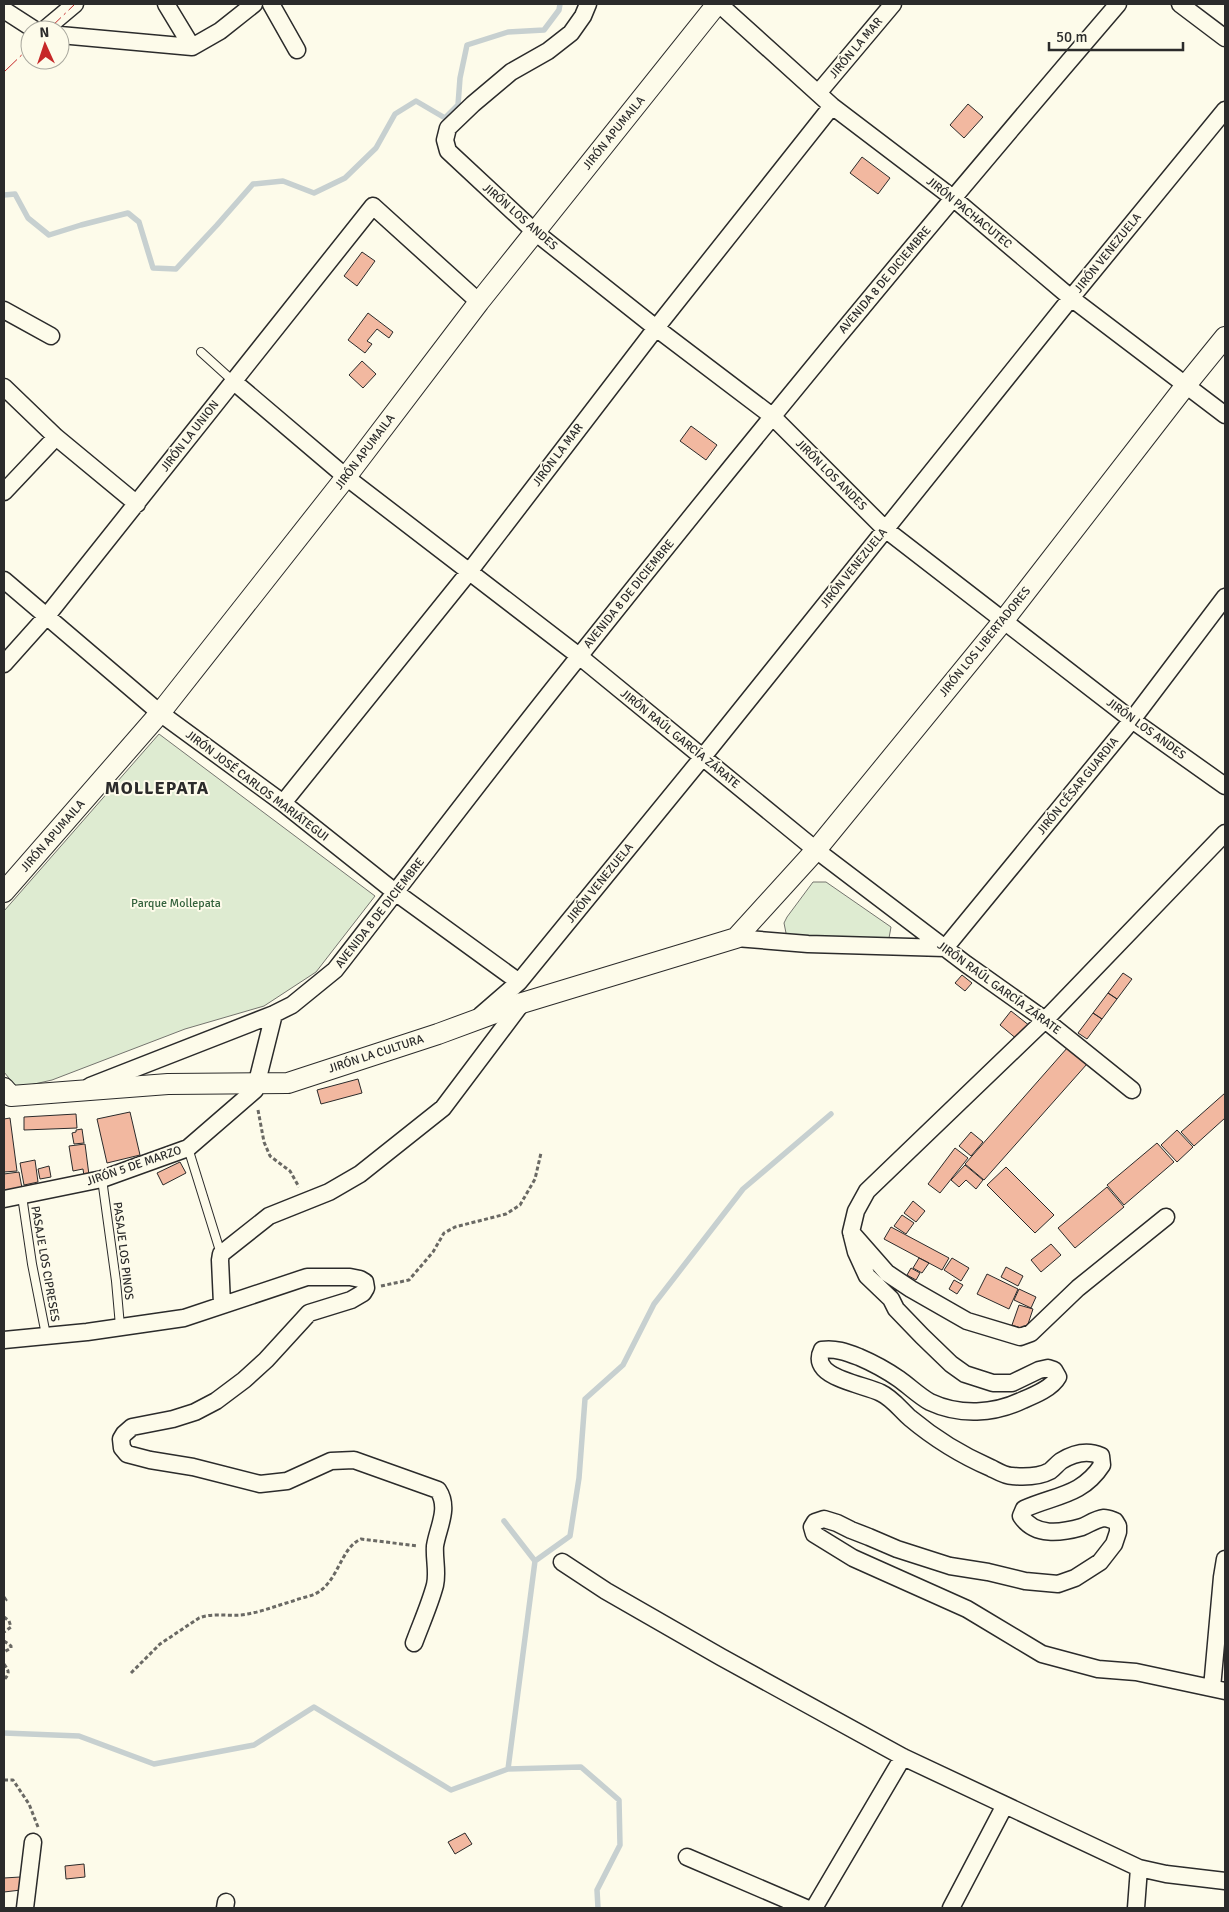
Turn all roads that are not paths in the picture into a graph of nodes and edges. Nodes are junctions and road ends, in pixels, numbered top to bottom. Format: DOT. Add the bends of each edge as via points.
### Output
graph roads {
  1 [pos="75,4"];
  2 [pos="166,4"];
  3 [pos="254,4"];
  4 [pos="271,4"];
  5 [pos="588,4"];
  6 [pos="718,4"];
  7 [pos="893,4"];
  8 [pos="1118,4"];
  9 [pos="1180,4"];
  10 [pos="4,10"];
  11 [pos="20,20"];
  12 [pos="56,20"];
  13 [pos="70,36"];
  14 [pos="1225,38"];
  15 [pos="192,47"];
  16 [pos="296,50"];
  17 [pos="819,92"];
  18 [pos="832,106"];
  19 [pos="1225,110"];
  20 [pos="953,198"];
  21 [pos="535,232"];
  22 [pos="1071,298"];
  23 [pos="479,302"];
  24 [pos="4,310"];
  25 [pos="656,328"];
  26 [pos="50,336"];
  27 [pos="1225,337"];
  28 [pos="201,352"];
  29 [pos="233,381"];
  30 [pos="1186,385"];
  31 [pos="4,387"];
  32 [pos="1225,415"];
  33 [pos="772,416"];
  34 [pos="56,437"];
  35 [pos="346,477"];
  36 [pos="4,492"];
  37 [pos="137,504"];
  38 [pos="886,529"];
  39 [pos="469,572"];
  40 [pos="4,580"];
  41 [pos="1225,597"];
  42 [pos="46,617"];
  43 [pos="1004,620"];
  44 [pos="579,656"];
  45 [pos="4,664"];
  46 [pos="160,713"];
  47 [pos="1132,720"];
  48 [pos="702,758"];
  49 [pos="1225,786"];
  50 [pos="283,803"];
  51 [pos="1225,834"];
  52 [pos="816,850"];
  53 [pos="4,892"];
  54 [pos="395,892"];
  55 [pos="736,938"];
  56 [pos="945,948"];
  57 [pos="519,982"];
  58 [pos="522,1003"];
  59 [pos="274,1014"];
  60 [pos="476,1020"];
  61 [pos="1045,1020"];
  62 [pos="256,1087"];
  63 [pos="1132,1090"];
  64 [pos="76,1092"];
  65 [pos="6,1094"];
  66 [pos="188,1148"];
  67 [pos="102,1179"];
  68 [pos="22,1196"];
  69 [pos="4,1199"];
  70 [pos="1166,1217"];
  71 [pos="851,1232"];
  72 [pos="221,1254"];
  73 [pos="222,1304"];
  74 [pos="120,1326"];
  75 [pos="46,1335"];
  76 [pos="4,1340"];
  77 [pos="1225,1559"];
  78 [pos="562,1562"];
  79 [pos="1222,1608"];
  80 [pos="414,1643"];
  81 [pos="1218,1689"];
  82 [pos="903,1757"];
  83 [pos="1005,1805"];
  84 [pos="33,1842"];
  85 [pos="687,1857"];
  86 [pos="1139,1868"];
  87 [pos="1225,1881"];
  88 [pos="25,1908"];
  89 [pos="806,1908"];
  90 [pos="814,1908"];
  91 [pos="951,1908"];
  92 [pos="1136,1908"];
  1 -- 12 [label="street"];
  2 -- 15 [label="street"];
  3 -- 15 [label="street" via="220,31"];
  4 -- 16 [label="street"];
  5 -- 21 [label="street, JIRÓN LOS ANDES" via="570,34 511,72 473,104 448,128 445,140 448,151"];
  6 -- 17 [label="street, JIRÓN PACHACUTEC"];
  6 -- 21 [label="street, JIRÓN APUMAILA"];
  7 -- 17 [label="street, JIRÓN LA MAR"];
  8 -- 20 [label="street, AVENIDA 8 DE DICIEMBRE"];
  9 -- 14 [label="street"];
  10 -- 11 [label="street"];
  13 -- 15 [label="street"];
  17 -- 18 [label="street, JIRÓN PACHACUTEC"];
  18 -- 20 [label="street, JIRÓN PACHACUTEC"];
  18 -- 25 [label="street, JIRÓN LA MAR"];
  19 -- 22 [label="street, JIRÓN VENEZUELA"];
  20 -- 22 [label="street, JIRÓN PACHACUTEC"];
  20 -- 33 [label="street, AVENIDA 8 DE DICIEMBRE"];
  21 -- 23 [label="street, JIRÓN APUMAILA"];
  21 -- 25 [label="street, JIRÓN LOS ANDES"];
  22 -- 30 [label="street, JIRÓN PACHACUTEC"];
  22 -- 38 [label="street, JIRÓN VENEZUELA"];
  23 -- 29 [label="street, JIRÓN LA UNION" via="372,206"];
  23 -- 35 [label="street, JIRÓN APUMAILA"];
  24 -- 26 [label="street"];
  25 -- 33 [label="street, JIRÓN LOS ANDES"];
  25 -- 39 [label="street, JIRÓN LA MAR"];
  27 -- 30 [label="street, JIRÓN LOS LIBERTADORES"];
  28 -- 29 [label="lane"];
  29 -- 35 [label="street, JIRÓN RAÚL GARCÍA ZÁRATE"];
  29 -- 37 [label="street, JIRÓN LA UNION"];
  30 -- 32 [label="street, JIRÓN PACHACUTEC"];
  30 -- 43 [label="street, JIRÓN LOS LIBERTADORES"];
  31 -- 34 [label="street"];
  33 -- 38 [label="street, JIRÓN LOS ANDES"];
  33 -- 44 [label="street, AVENIDA 8 DE DICIEMBRE"];
  34 -- 36 [label="street"];
  34 -- 37 [label="street"];
  35 -- 39 [label="street, JIRÓN RAÚL GARCÍA ZÁRATE"];
  35 -- 46 [label="street, JIRÓN APUMAILA"];
  37 -- 42 [label="street, JIRÓN LA UNION"];
  38 -- 43 [label="street, JIRÓN LOS ANDES"];
  38 -- 48 [label="street, JIRÓN VENEZUELA"];
  39 -- 44 [label="street, JIRÓN RAÚL GARCÍA ZÁRATE"];
  39 -- 50 [label="street, JIRÓN LA MAR"];
  40 -- 42 [label="street, JIRÓN JOSÉ CARLOS MARIÁTEGUI"];
  41 -- 47 [label="street, JIRÓN CÉSAR GUARDIA"];
  42 -- 45 [label="street, JIRÓN LA UNION"];
  42 -- 46 [label="street, JIRÓN JOSÉ CARLOS MARIÁTEGUI"];
  43 -- 47 [label="street, JIRÓN LOS ANDES"];
  43 -- 52 [label="street, JIRÓN LOS LIBERTADORES"];
  44 -- 48 [label="street, JIRÓN RAÚL GARCÍA ZÁRATE"];
  44 -- 54 [label="street, AVENIDA 8 DE DICIEMBRE"];
  46 -- 50 [label="street, JIRÓN JOSÉ CARLOS MARIÁTEGUI"];
  46 -- 53 [label="street, JIRÓN APUMAILA"];
  47 -- 49 [label="street, JIRÓN LOS ANDES"];
  47 -- 56 [label="street, JIRÓN CÉSAR GUARDIA"];
  48 -- 52 [label="street, JIRÓN RAÚL GARCÍA ZÁRATE"];
  48 -- 57 [label="street, JIRÓN VENEZUELA"];
  50 -- 54 [label="street, JIRÓN JOSÉ CARLOS MARIÁTEGUI"];
  51 -- 61 [label="street"];
  52 -- 55 [label="street, JIRÓN LOS LIBERTADORES"];
  52 -- 56 [label="street, JIRÓN RAÚL GARCÍA ZÁRATE"];
  54 -- 57 [label="street, JIRÓN JOSÉ CARLOS MARIÁTEGUI"];
  54 -- 59 [label="street, AVENIDA 8 DE DICIEMBRE" via="335,970 292,1005"];
  55 -- 56 [label="street" via="808,944"];
  55 -- 58 [label="street, JIRÓN LA CULTURA"];
  56 -- 61 [label="street, JIRÓN RAÚL GARCÍA ZÁRATE"];
  57 -- 60 [label="street, JIRÓN VENEZUELA"];
  58 -- 60 [label="street, JIRÓN LA CULTURA"];
  58 -- 72 [label="street" via="443,1108 360,1174 329,1192 268,1216"];
  59 -- 62 [label="street"];
  59 -- 64 [label="street, AVENIDA 8 DE DICIEMBRE"];
  60 -- 62 [label="street, JIRÓN LA CULTURA" via="288,1083"];
  61 -- 63 [label="street, JIRÓN RAÚL GARCÍA ZÁRATE"];
  61 -- 71 [label="street" via="866,1191 856,1211"];
  62 -- 64 [label="street, JIRÓN LA CULTURA" via="168,1084"];
  62 -- 66 [label="street, JIRÓN 5 DE MARZO"];
  64 -- 65 [label="street, JIRÓN LA CULTURA"];
  66 -- 67 [label="street, JIRÓN 5 DE MARZO"];
  66 -- 72 [label="lane"];
  67 -- 68 [label="street, JIRÓN 5 DE MARZO"];
  67 -- 74 [label="lane, PASAJE LOS PINOS"];
  68 -- 69 [label="street, JIRÓN 5 DE MARZO"];
  68 -- 75 [label="lane, PASAJE LOS CIPRESES"];
  70 -- 71 [label="street" via="1078,1288 1031,1333 1020,1337 967,1321 911,1290 887,1273"];
  71 -- 81 [label="street" via="867,1276 922,1336 965,1374 993,1383 1012,1383 1048,1368 1054,1370 1058,1377 1039,1393 1001,1409 967,1412 930,1401 886,1370 838,1349 822,1350 818,1361 824,1369 835,1377 881,1393 944,1444 1009,1476 1032,1477 1079,1453 1101,1456 1102,1465 1090,1481 1077,1490 1024,1509 1021,1516 1026,1524 1054,1533 1107,1518 1115,1521 1118,1532 1114,1544 1100,1562 1075,1578 1058,1584 950,1566 897,1549 824,1519 815,1522 812,1527 814,1534 853,1558 967,1609 1042,1654 1098,1669 1136,1672"];
  72 -- 73 [label="street"];
  73 -- 74 [label="street" via="184,1318"];
  73 -- 80 [label="street" via="308,1276 360,1279 366,1288 351,1300 309,1313 266,1360 216,1401 173,1419 132,1427 121,1439 122,1448 127,1454 260,1484 287,1481 332,1461 354,1460 438,1490 442,1496 443,1511 436,1546 435,1585"];
  74 -- 75 [label="street"];
  75 -- 76 [label="street"];
  77 -- 79 [label="street"];
  78 -- 82 [label="street" via="712,1652"];
  79 -- 81 [label="street"];
  82 -- 83 [label="street"];
  82 -- 90 [label="street"];
  83 -- 86 [label="street"];
  83 -- 91 [label="street"];
  84 -- 88 [label="street"];
  85 -- 89 [label="street"];
  86 -- 87 [label="street"];
  86 -- 92 [label="street"];
}
